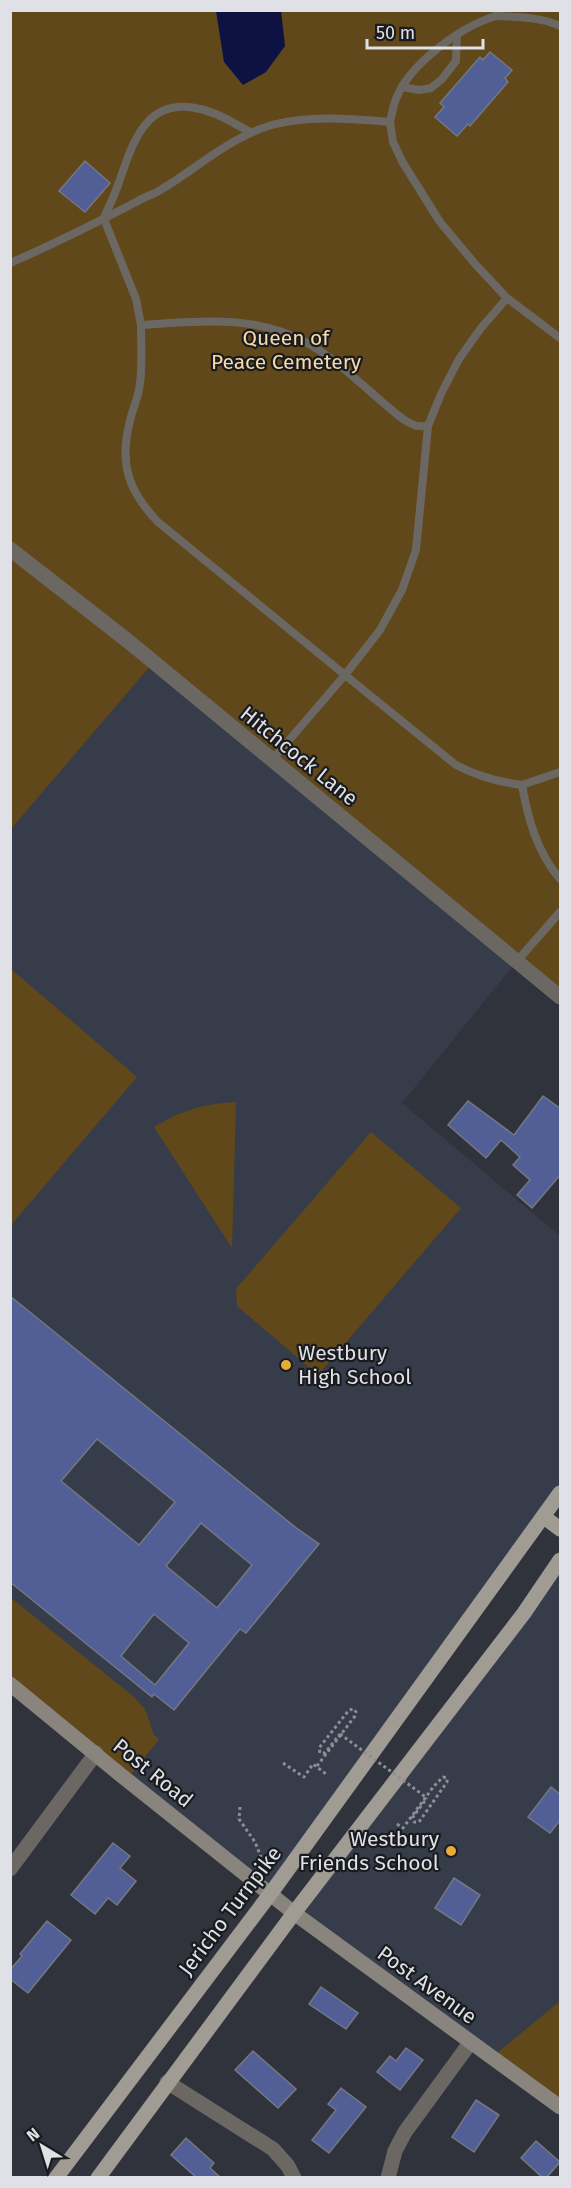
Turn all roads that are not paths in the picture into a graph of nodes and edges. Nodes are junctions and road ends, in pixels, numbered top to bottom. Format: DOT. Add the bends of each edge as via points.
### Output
graph roads {
  1 [pos="497,13"];
  2 [pos="561,26"];
  3 [pos="457,35"];
  4 [pos="402,87"];
  5 [pos="390,122"];
  6 [pos="250,132"];
  7 [pos="104,220"];
  8 [pos="10,263"];
  9 [pos="507,298"];
  10 [pos="141,325"];
  11 [pos="561,338"];
  12 [pos="428,426"];
  13 [pos="10,549"];
  14 [pos="345,675"];
  15 [pos="271,761"];
  16 [pos="561,772"];
  17 [pos="522,785"];
  18 [pos="561,879"];
  19 [pos="561,912"];
  20 [pos="516,961"];
  21 [pos="561,997"];
  22 [pos="561,1493"];
  23 [pos="544,1517"];
  24 [pos="561,1529"];
  25 [pos="561,1560"];
  26 [pos="10,1684"];
  27 [pos="96,1753"];
  28 [pos="10,1869"];
  29 [pos="271,1893"];
  30 [pos="294,1912"];
  31 [pos="470,2043"];
  32 [pos="167,2082"];
  33 [pos="561,2108"];
  34 [pos="56,2178"];
  35 [pos="98,2178"];
  36 [pos="294,2178"];
  37 [pos="388,2178"];
  1 -- 2 [label="lane"];
  1 -- 3 [label="lane"];
  3 -- 4 [label="lane" via="423,61"];
  3 -- 4 [label="lane" via="456,61 442,79 431,88"];
  4 -- 5 [label="lane"];
  5 -- 6 [label="lane" via="314,120 275,124"];
  5 -- 9 [label="lane" via="393,142 403,163 440,222"];
  6 -- 7 [label="lane" via="160,191"];
  6 -- 7 [label="lane" via="202,109 184,106 152,117 129,151"];
  7 -- 8 [label="lane"];
  7 -- 10 [label="lane" via="136,299"];
  9 -- 11 [label="lane"];
  9 -- 12 [label="lane" via="459,359"];
  10 -- 12 [label="lane" via="212,320 246,323 283,333 334,360 398,416 415,426"];
  10 -- 14 [label="lane" via="139,390 124,446 126,469 143,506"];
  12 -- 14 [label="lane" via="416,550 402,590 380,630"];
  13 -- 15 [label="street, Hitchcock Lane"];
  14 -- 15 [label="lane"];
  14 -- 17 [label="lane" via="456,765 500,782"];
  15 -- 20 [label="street, Hitchcock Lane"];
  16 -- 17 [label="lane"];
  17 -- 18 [label="lane" via="533,833"];
  19 -- 20 [label="lane"];
  20 -- 21 [label="street, Hitchcock Lane"];
  22 -- 23 [label="main road, Jericho Turnpike"];
  23 -- 24 [label="main road"];
  23 -- 29 [label="main road, Jericho Turnpike"];
  25 -- 30 [label="main road"];
  26 -- 27 [label="main road, Post Road"];
  27 -- 28 [label="street"];
  27 -- 29 [label="main road, Post Road"];
  29 -- 30 [label="main road, Post Avenue"];
  29 -- 34 [label="main road, Jericho Turnpike"];
  30 -- 31 [label="main road, Post Avenue"];
  30 -- 32 [label="main road"];
  31 -- 33 [label="main road, Post Avenue"];
  31 -- 37 [label="street" via="405,2132"];
  32 -- 35 [label="main road"];
  32 -- 36 [label="street" via="273,2149"];
}
